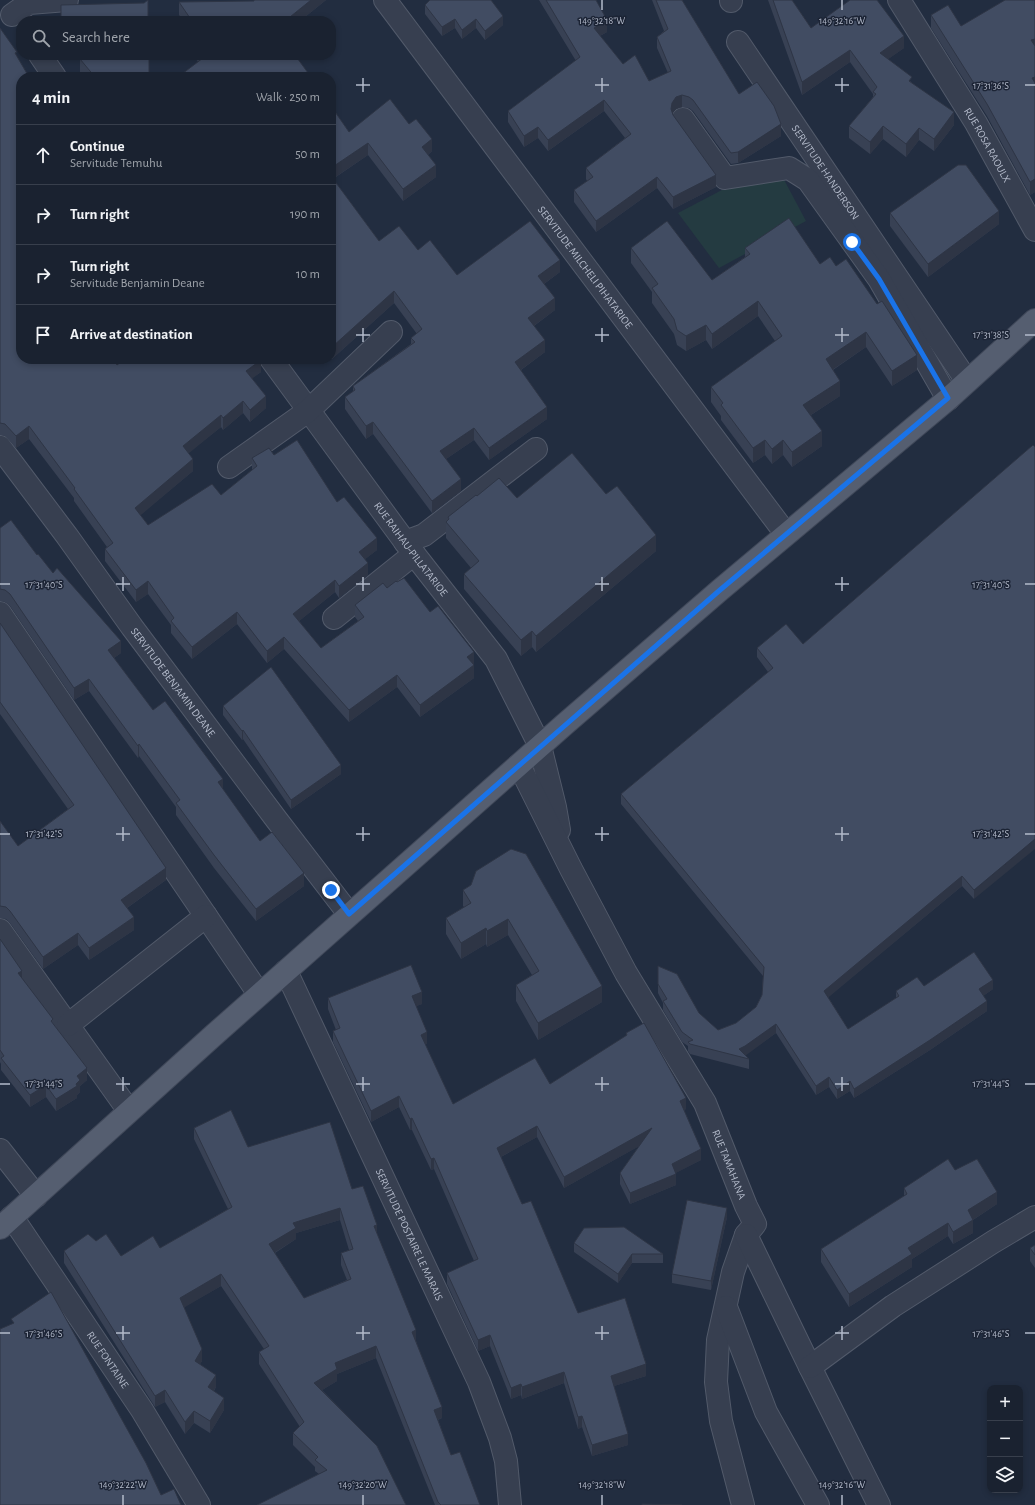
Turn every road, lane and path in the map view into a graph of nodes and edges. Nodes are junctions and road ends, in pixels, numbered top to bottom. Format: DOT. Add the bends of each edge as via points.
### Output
graph roads {
  1 [pos="66,0"];
  2 [pos="385,0"];
  3 [pos="899,0"];
  4 [pos="11,15"];
  5 [pos="738,42"];
  6 [pos="43,60"];
  7 [pos="52,72"];
  8 [pos="683,119"];
  9 [pos="1035,230"];
  10 [pos="1035,320"];
  11 [pos="391,332"];
  12 [pos="275,364"];
  13 [pos="968,381"];
  14 [pos="948,398"];
  15 [pos="308,411"];
  16 [pos="0,447"];
  17 [pos="536,449"];
  18 [pos="229,467"];
  19 [pos="786,534"];
  20 [pos="409,548"];
  21 [pos="0,613"];
  22 [pos="334,618"];
  23 [pos="540,746"];
  24 [pos="519,765"];
  25 [pos="562,850"];
  26 [pos="349,914"];
  27 [pos="206,916"];
  28 [pos="0,930"];
  29 [pos="286,971"];
  30 [pos="259,994"];
  31 [pos="68,1025"];
  32 [pos="129,1111"];
  33 [pos="0,1150"];
  34 [pos="36,1196"];
  35 [pos="1035,1217"];
  36 [pos="6,1223"];
  37 [pos="746,1234"];
  38 [pos="726,1307"];
  39 [pos="810,1367"];
  40 [pos="200,1505"];
  41 [pos="510,1505"];
  42 [pos="743,1505"];
  43 [pos="818,1505"];
  44 [pos="879,1505"];
  1 -- 4 [label="street" via="29,3"];
  2 -- 19 [label="street, SERVITUDE MILCHELI PIHATARIOE"];
  3 -- 9 [label="street, RUE ROSA RAOULX" via="976,123"];
  5 -- 13 [label="street, SERVITUDE HANDERSON"];
  6 -- 7 [label="street"];
  8 -- 14 [label="street" via="725,178 789,168 808,180 879,279"];
  10 -- 13 [label="main road"];
  11 -- 15 [label="street"];
  12 -- 15 [label="street, RUE RAIHAU-PILLATARIOE"];
  13 -- 14 [label="main road"];
  14 -- 19 [label="main road"];
  15 -- 18 [label="street"];
  15 -- 20 [label="street, RUE RAIHAU-PILLATARIOE"];
  16 -- 26 [label="street, SERVITUDE BENJAMIN DEANE" via="136,634"];
  17 -- 20 [label="street"];
  19 -- 23 [label="main road"];
  20 -- 22 [label="street"];
  20 -- 23 [label="street, RUE RAIHAU-PILLATARIOE" via="496,659"];
  21 -- 27 [label="street"];
  23 -- 24 [label="main road"];
  23 -- 25 [label="street, RUE RAIHAU-PILLATARIOE" via="555,807"];
  24 -- 25 [label="street"];
  24 -- 26 [label="main road"];
  25 -- 37 [label="street, RUE TAMAHANA" via="626,973 705,1103 755,1224"];
  26 -- 29 [label="main road"];
  27 -- 30 [label="street"];
  27 -- 31 [label="street"];
  28 -- 31 [label="street"];
  29 -- 30 [label="main road"];
  29 -- 41 [label="street, SERVITUDE POSTAIRE LE MARAIS" via="479,1382 506,1461"];
  30 -- 32 [label="main road"];
  31 -- 32 [label="street"];
  32 -- 34 [label="main road"];
  33 -- 34 [label="street"];
  34 -- 36 [label="main road"];
  35 -- 39 [label="street" via="893,1306"];
  36 -- 40 [label="street, RUE FONTAINE" via="142,1410"];
  37 -- 38 [label="street, RUE TAMAHANA" via="733,1272"];
  37 -- 39 [label="street"];
  38 -- 42 [label="street, RUE TAMAHANA" via="718,1340 716,1382 721,1420"];
  38 -- 43 [label="street" via="766,1412"];
  39 -- 44 [label="street"];
}
